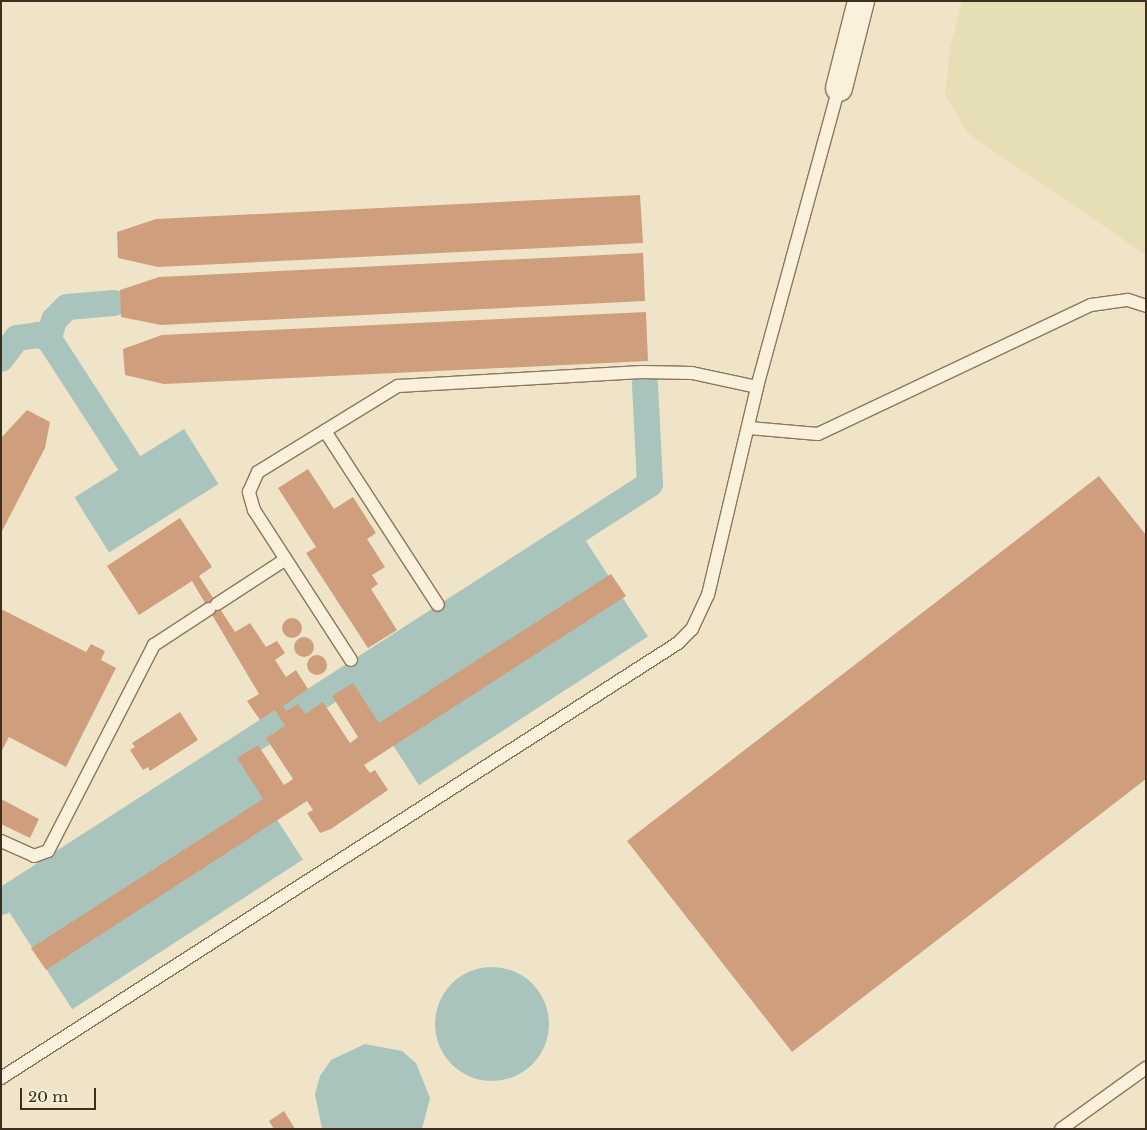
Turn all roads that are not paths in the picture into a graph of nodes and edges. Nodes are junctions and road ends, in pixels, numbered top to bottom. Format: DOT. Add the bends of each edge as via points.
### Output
graph roads {
  1 [pos="861,1"];
  2 [pos="839,88"];
  3 [pos="1146,306"];
  4 [pos="757,387"];
  5 [pos="749,428"];
  6 [pos="325,431"];
  7 [pos="286,560"];
  8 [pos="438,605"];
  9 [pos="351,660"];
  10 [pos="1,841"];
  11 [pos="1146,1068"];
  12 [pos="1,1078"];
  13 [pos="1061,1129"];
  1 -- 2 [label="street"];
  2 -- 4 [label="lane"];
  3 -- 5 [label="lane" via="1128,300 1091,305 818,434"];
  4 -- 5 [label="lane"];
  4 -- 6 [label="lane" via="692,373 642,372 398,386"];
  5 -- 12 [label="lane" via="708,595 692,628 678,643"];
  6 -- 7 [label="lane" via="258,472 251,485 254,510"];
  6 -- 8 [label="lane"];
  7 -- 9 [label="lane"];
  7 -- 10 [label="lane" via="154,645 48,851 34,856"];
  11 -- 13 [label="lane"];
}
